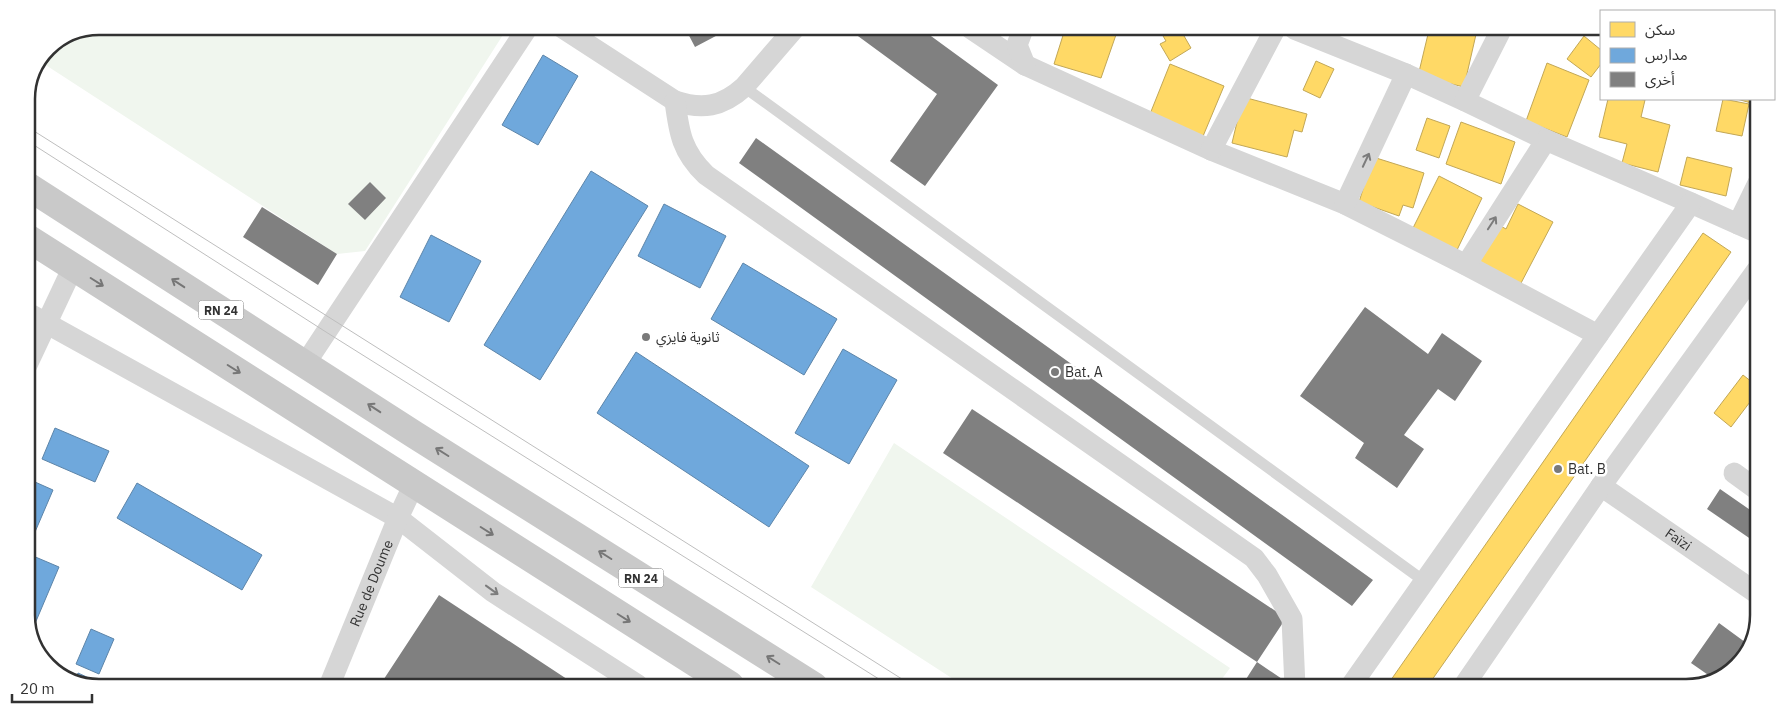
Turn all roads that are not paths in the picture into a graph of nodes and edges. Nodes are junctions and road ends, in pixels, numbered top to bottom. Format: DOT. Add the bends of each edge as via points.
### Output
graph roads {
  1 [pos="523,35"];
  2 [pos="573,35"];
  3 [pos="789,35"];
  4 [pos="980,35"];
  5 [pos="1021,35"];
  6 [pos="1272,35"];
  7 [pos="1309,35"];
  8 [pos="1499,35"];
  9 [pos="1025,65"];
  10 [pos="1406,74"];
  11 [pos="744,88"];
  12 [pos="674,101"];
  13 [pos="1466,101"];
  14 [pos="1546,140"];
  15 [pos="1211,150"];
  16 [pos="35,191"];
  17 [pos="1750,199"];
  18 [pos="1691,202"];
  19 [pos="1345,204"];
  20 [pos="1738,224"];
  21 [pos="1750,229"];
  22 [pos="35,243"];
  23 [pos="1466,264"];
  24 [pos="73,267"];
  25 [pos="1750,288"];
  26 [pos="35,316"];
  27 [pos="48,323"];
  28 [pos="1598,335"];
  29 [pos="35,349"];
  30 [pos="305,364"];
  31 [pos="415,435"];
  32 [pos="469,469"];
  33 [pos="1734,473"];
  34 [pos="404,477"];
  35 [pos="1750,485"];
  36 [pos="1601,486"];
  37 [pos="446,504"];
  38 [pos="398,518"];
  39 [pos="1424,581"];
  40 [pos="1750,589"];
  41 [pos="334,679"];
  42 [pos="629,679"];
  43 [pos="721,679"];
  44 [pos="803,679"];
  45 [pos="1295,679"];
  46 [pos="1356,679"];
  47 [pos="1468,679"];
  1 -- 30 [label="street"];
  2 -- 12 [label="street"];
  3 -- 11 [label="street"];
  4 -- 9 [label="street"];
  5 -- 9 [label="street" via="1017,45"];
  6 -- 15 [label="street"];
  7 -- 10 [label="street"];
  8 -- 13 [label="street"];
  9 -- 15 [label="street"];
  10 -- 13 [label="street"];
  19 -- 10 [label="street, one-way"];
  11 -- 12 [label="street" via="719,104 702,107"];
  11 -- 39 [label="lane"];
  12 -- 45 [label="street" via="683,146 706,175 1254,558 1292,618"];
  13 -- 14 [label="street"];
  14 -- 18 [label="street"];
  23 -- 14 [label="street, one-way"];
  15 -- 19 [label="street"];
  30 -- 16 [label="main road, RN 24, one-way"];
  17 -- 20 [label="street"];
  18 -- 20 [label="street"];
  18 -- 28 [label="street"];
  19 -- 23 [label="street"];
  20 -- 21 [label="street"];
  22 -- 24 [label="main road"];
  23 -- 28 [label="street"];
  24 -- 27 [label="street"];
  24 -- 34 [label="main road, one-way"];
  25 -- 36 [label="street"];
  26 -- 27 [label="street"];
  27 -- 29 [label="street"];
  27 -- 38 [label="street"];
  28 -- 39 [label="street"];
  31 -- 30 [label="main road, RN 24, one-way"];
  32 -- 31 [label="main road, RN 24, one-way"];
  31 -- 34 [label="main road"];
  32 -- 37 [label="main road"];
  44 -- 32 [label="main road, RN 24, one-way"];
  33 -- 35 [label="street"];
  34 -- 37 [label="main road"];
  34 -- 38 [label="street, Rue de Doume"];
  36 -- 40 [label="street, Faïzi"];
  36 -- 47 [label="street"];
  37 -- 43 [label="main road, one-way"];
  38 -- 41 [label="street, Rue de Doume"];
  38 -- 42 [label="street, one-way" via="494,592"];
  39 -- 46 [label="street"];
}
